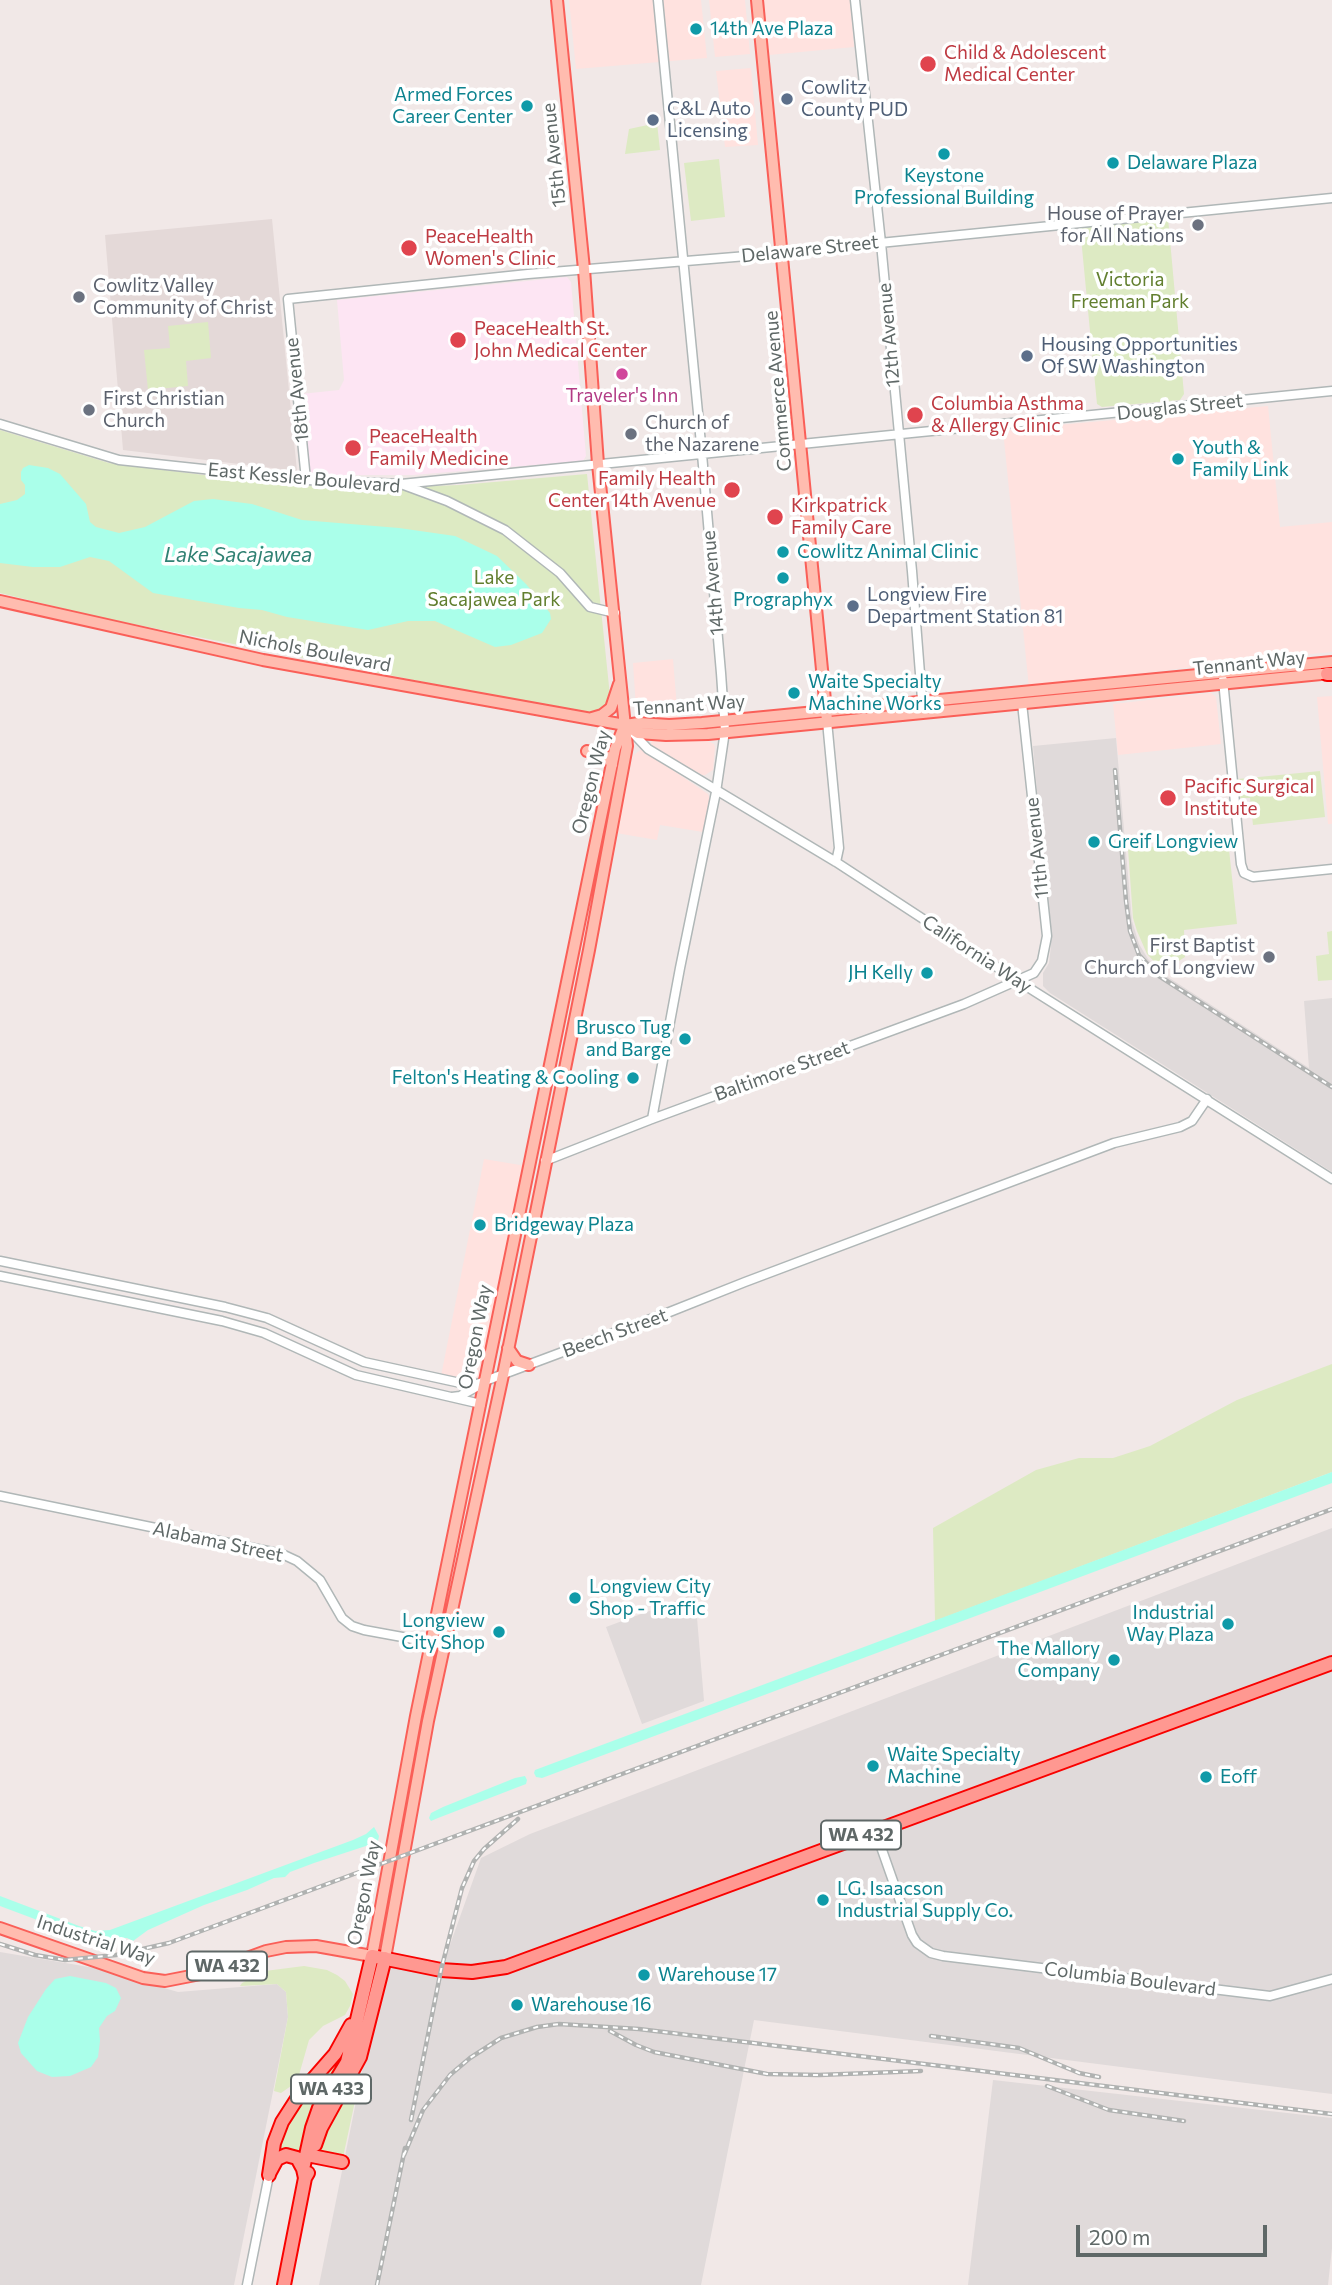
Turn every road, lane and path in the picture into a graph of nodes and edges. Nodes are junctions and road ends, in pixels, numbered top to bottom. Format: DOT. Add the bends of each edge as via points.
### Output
graph roads {
  1 [pos="557,0"];
  2 [pos="658,0"];
  3 [pos="757,0"];
  4 [pos="855,0"];
  5 [pos="1332,198"];
  6 [pos="881,243"];
  7 [pos="783,253"];
  8 [pos="683,260"];
  9 [pos="584,268"];
  10 [pos="288,299"];
  11 [pos="1332,391"];
  12 [pos="0,424"];
  13 [pos="898,434"];
  14 [pos="800,444"];
  15 [pos="702,454"];
  16 [pos="598,464"];
  17 [pos="306,480"];
  18 [pos="401,484"];
  19 [pos="0,601"];
  20 [pos="615,613"];
  21 [pos="1331,671"];
  22 [pos="621,678"];
  23 [pos="1223,678"];
  24 [pos="1022,703"];
  25 [pos="922,707"];
  26 [pos="827,716"];
  27 [pos="588,719"];
  28 [pos="625,725"];
  29 [pos="724,726"];
  30 [pos="587,751"];
  31 [pos="612,765"];
  32 [pos="716,792"];
  33 [pos="836,862"];
  34 [pos="1332,869"];
  35 [pos="1018,981"];
  36 [pos="1207,1099"];
  37 [pos="652,1119"];
  38 [pos="545,1161"];
  39 [pos="1332,1180"];
  40 [pos="0,1261"];
  41 [pos="0,1276"];
  42 [pos="496,1329"];
  43 [pos="508,1348"];
  44 [pos="529,1365"];
  45 [pos="503,1375"];
  46 [pos="485,1382"];
  47 [pos="449,1398"];
  48 [pos="481,1404"];
  49 [pos="0,1496"];
  50 [pos="432,1642"];
  51 [pos="446,1645"];
  52 [pos="1332,1663"];
  53 [pos="875,1830"];
  54 [pos="0,1928"];
  55 [pos="372,1956"];
  56 [pos="385,1958"];
  57 [pos="1332,1979"];
  58 [pos="360,2010"];
  59 [pos="312,2156"];
  60 [pos="342,2162"];
  61 [pos="304,2173"];
  62 [pos="269,2175"];
  63 [pos="247,2285"];
  64 [pos="284,2285"];
  1 -- 9 [label="main road, 15th Avenue"];
  2 -- 8 [label="street, 14th Avenue"];
  3 -- 7 [label="main road, Commerce Avenue"];
  4 -- 6 [label="street, 12th Avenue"];
  5 -- 6 [label="street, Delaware Street"];
  6 -- 7 [label="street, Delaware Street"];
  6 -- 13 [label="street, 12th Avenue"];
  7 -- 8 [label="street, Delaware Street"];
  7 -- 14 [label="main road, Commerce Avenue"];
  8 -- 9 [label="street, Delaware Street"];
  8 -- 15 [label="street, 14th Avenue"];
  9 -- 10 [label="street, Delaware Street"];
  9 -- 16 [label="main road, 15th Avenue"];
  10 -- 17 [label="street, 18th Avenue"];
  11 -- 13 [label="street, Douglas Street"];
  12 -- 17 [label="street, East Kessler Boulevard" via="119,460"];
  13 -- 14 [label="street, Douglas Street"];
  13 -- 25 [label="street, 12th Avenue"];
  14 -- 15 [label="street, Douglas Street"];
  14 -- 26 [label="main road, Commerce Avenue"];
  15 -- 16 [label="street, Douglas Street"];
  15 -- 29 [label="street, 14th Avenue"];
  16 -- 18 [label="street, Douglas Street"];
  16 -- 20 [label="main road, 15th Avenue"];
  17 -- 18 [label="street, East Kessler Boulevard"];
  18 -- 20 [label="street, East Kessler Boulevard" via="505,530 560,573 590,607"];
  19 -- 27 [label="main road, Nichols Boulevard" via="263,660"];
  20 -- 22 [label="main road, 15th Avenue"];
  21 -- 23 [label="main road, Tennant Way"];
  22 -- 27 [label="main road" via="611,708"];
  22 -- 28 [label="main road, 15th Avenue"];
  23 -- 24 [label="main road, Tennant Way"];
  23 -- 25 [label="main road, Tennant Way"];
  23 -- 34 [label="street" via="1244,873 1253,877"];
  24 -- 25 [label="main road, Tennant Way"];
  24 -- 35 [label="street, 11th Avenue" via="1046,936 1038,968"];
  25 -- 26 [label="main road, Tennant Way"];
  26 -- 29 [label="main road, Tennant Way"];
  26 -- 33 [label="street, Commerce Avenue" via="839,848"];
  27 -- 28 [label="main road, Nichols Boulevard"];
  28 -- 29 [label="main road, Tennant Way" via="638,733 666,735"];
  28 -- 31 [label="main road, Oregon Way"];
  28 -- 32 [label="street, California Way" via="648,749"];
  28 -- 38 [label="main road, Oregon Way" via="627,746 620,789"];
  29 -- 32 [label="street, 14th Avenue"];
  30 -- 31 [label="main road" via="609,758"];
  31 -- 42 [label="main road, Oregon Way"];
  32 -- 33 [label="street, California Way"];
  32 -- 37 [label="street, 14th Avenue"];
  33 -- 35 [label="street, California Way"];
  35 -- 36 [label="street, California Way"];
  35 -- 37 [label="street, Baltimore Street"];
  36 -- 39 [label="street, California Way"];
  36 -- 44 [label="street, Beech Street" via="1192,1121 1180,1127 1114,1143"];
  37 -- 38 [label="street, Baltimore Street"];
  38 -- 43 [label="main road, Oregon Way"];
  40 -- 46 [label="street, Beech Street" via="267,1318 364,1362 465,1384"];
  41 -- 47 [label="street" via="222,1321 264,1333 356,1375"];
  42 -- 45 [label="main road" via="502,1337 498,1355"];
  42 -- 46 [label="main road, Oregon Way"];
  43 -- 44 [label="main road" via="517,1361"];
  43 -- 45 [label="main road, Oregon Way"];
  44 -- 45 [label="street, Beech Street"];
  45 -- 46 [label="street, Beech Street"];
  45 -- 51 [label="main road, Oregon Way"];
  46 -- 47 [label="street"];
  46 -- 48 [label="main road, Oregon Way"];
  47 -- 48 [label="street"];
  48 -- 50 [label="main road, Oregon Way"];
  49 -- 50 [label="street, Alabama Street" via="282,1554 320,1580 342,1618 352,1626"];
  50 -- 51 [label="street, Alabama Street"];
  50 -- 55 [label="main road, Oregon Way"];
  51 -- 56 [label="main road, Oregon Way"];
  52 -- 53 [label="highway, WA 432"];
  53 -- 56 [label="highway, WA 432" via="506,1967 457,1971"];
  53 -- 57 [label="street, Columbia Boulevard" via="912,1935 926,1950 943,1956 1270,1996"];
  54 -- 55 [label="main road, Industrial Way / WA 432" via="144,1978 165,1981 286,1947"];
  55 -- 56 [label="highway, Industrial Way / WA 432"];
  55 -- 58 [label="highway, Oregon Way / WA 433"];
  56 -- 59 [label="highway, Oregon Way / WA 433" via="360,2057 321,2127"];
  58 -- 61 [label="highway, Oregon Way / WA 433" via="347,2062 312,2128"];
  58 -- 62 [label="highway" via="335,2054 282,2122"];
  59 -- 60 [label="highway"];
  59 -- 61 [label="highway, Oregon Way / WA 433"];
  61 -- 62 [label="highway" via="297,2158 286,2155 277,2159"];
  61 -- 64 [label="highway, Oregon Way / WA 433"];
  62 -- 63 [label="street"];
}
